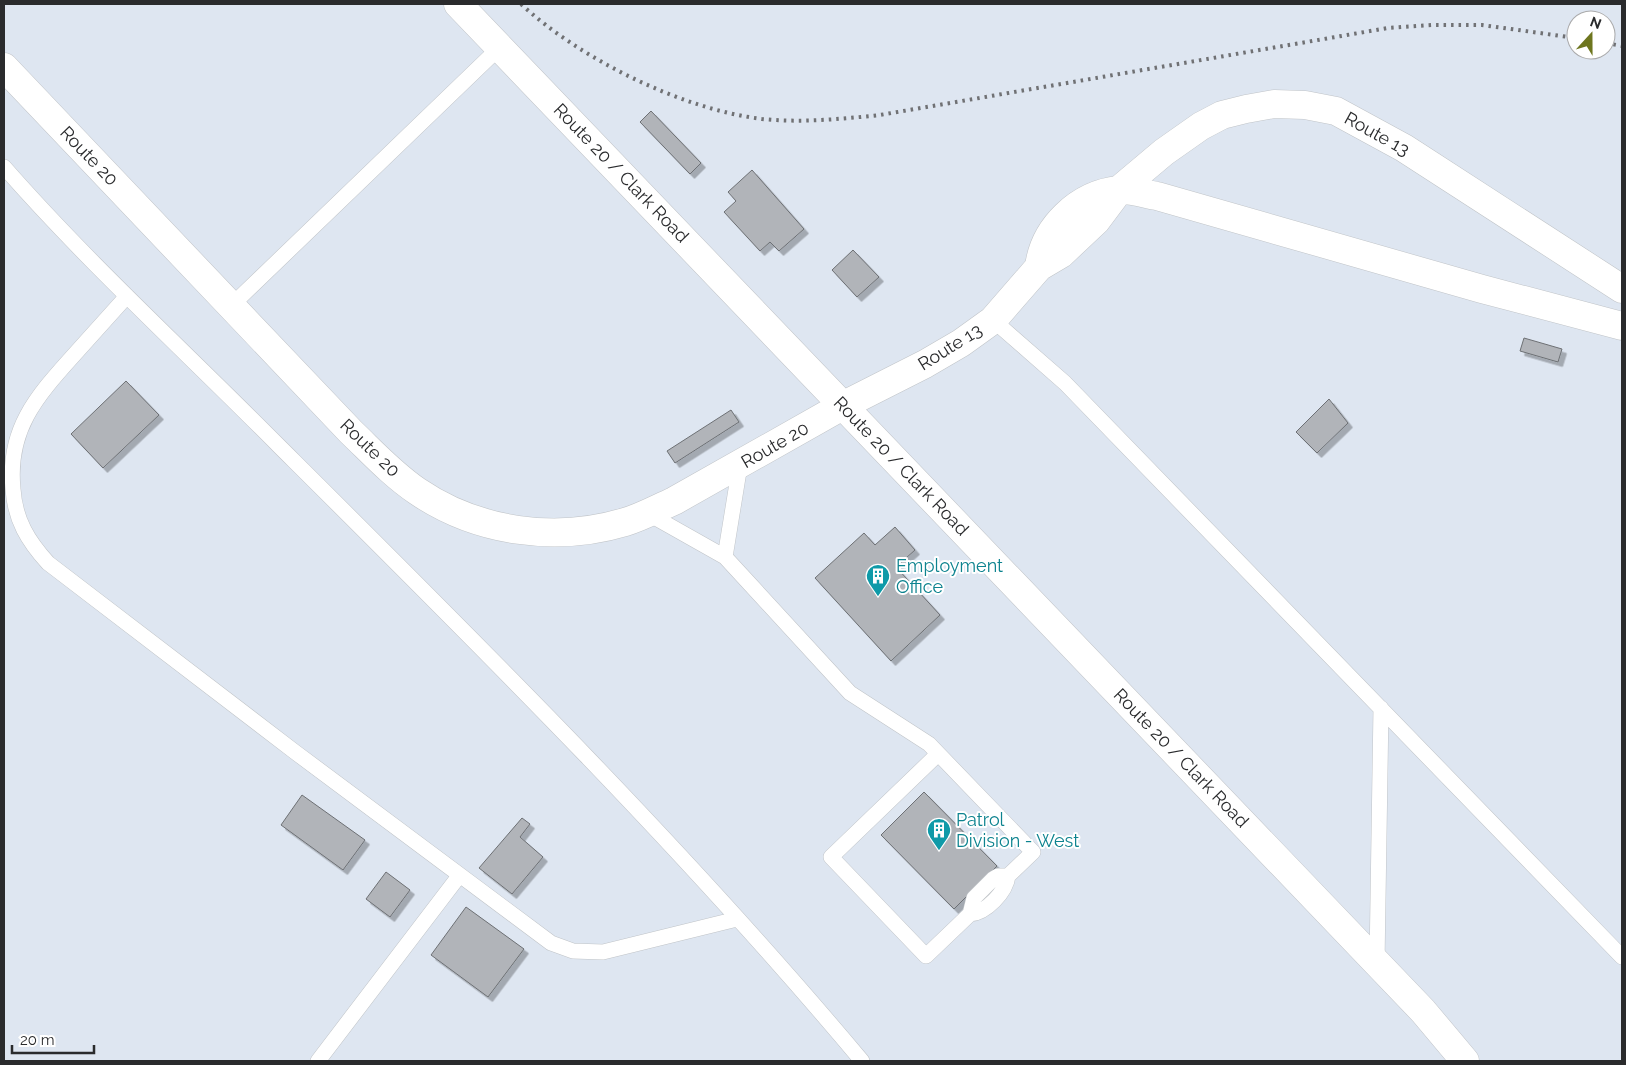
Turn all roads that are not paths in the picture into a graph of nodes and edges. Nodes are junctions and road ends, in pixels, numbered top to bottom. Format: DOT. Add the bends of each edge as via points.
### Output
graph roads {
  1 [pos="458,4"];
  2 [pos="500,47"];
  3 [pos="4,67"];
  4 [pos="4,166"];
  5 [pos="1120,189"];
  6 [pos="1622,289"];
  7 [pos="127,296"];
  8 [pos="231,306"];
  9 [pos="993,320"];
  10 [pos="1622,326"];
  11 [pos="844,406"];
  12 [pos="740,464"];
  13 [pos="647,513"];
  14 [pos="725,557"];
  15 [pos="1380,708"];
  16 [pos="938,754"];
  17 [pos="459,876"];
  18 [pos="737,919"];
  19 [pos="1622,957"];
  20 [pos="1378,963"];
  21 [pos="318,1061"];
  22 [pos="862,1061"];
  23 [pos="1465,1061"];
  1 -- 2 [label="street, Route 20 / Clark Road"];
  2 -- 8 [label="lane"];
  2 -- 11 [label="street, Route 20 / Clark Road"];
  3 -- 8 [label="street, Route 20"];
  4 -- 7 [label="lane"];
  5 -- 6 [label="street, Route 13" via="1164,152 1222,115 1274,104 1336,111 1404,148"];
  5 -- 9 [label="street, Route 13" via="1093,196 1072,208 1046,241 1039,267"];
  5 -- 10 [label="street, Route 13" via="1157,196"];
  7 -- 17 [label="lane" via="42,391 23,421 12,456 12,479 14,504 25,535 64,577"];
  7 -- 18 [label="lane" via="426,594 635,808"];
  8 -- 13 [label="street, Route 20" via="396,475 454,512 496,526 548,532 594,529 626,522"];
  9 -- 11 [label="street, Route 13" via="925,364"];
  9 -- 15 [label="lane" via="1065,383"];
  11 -- 12 [label="street, Route 20"];
  11 -- 20 [label="street, Route 20 / Clark Road"];
  12 -- 13 [label="street, Route 20" via="674,502"];
  12 -- 14 [label="lane"];
  13 -- 14 [label="lane"];
  14 -- 16 [label="lane" via="850,693 929,744"];
  15 -- 19 [label="lane"];
  15 -- 20 [label="lane"];
  16 -- 16 [label="lane" via="1033,852 1008,876 993,879 974,898 970,914 926,956 830,857"];
  17 -- 18 [label="lane" via="539,936 573,951 603,952"];
  17 -- 21 [label="lane"];
  18 -- 22 [label="lane"];
  20 -- 23 [label="street, Route 20 / Clark Road"];
}
